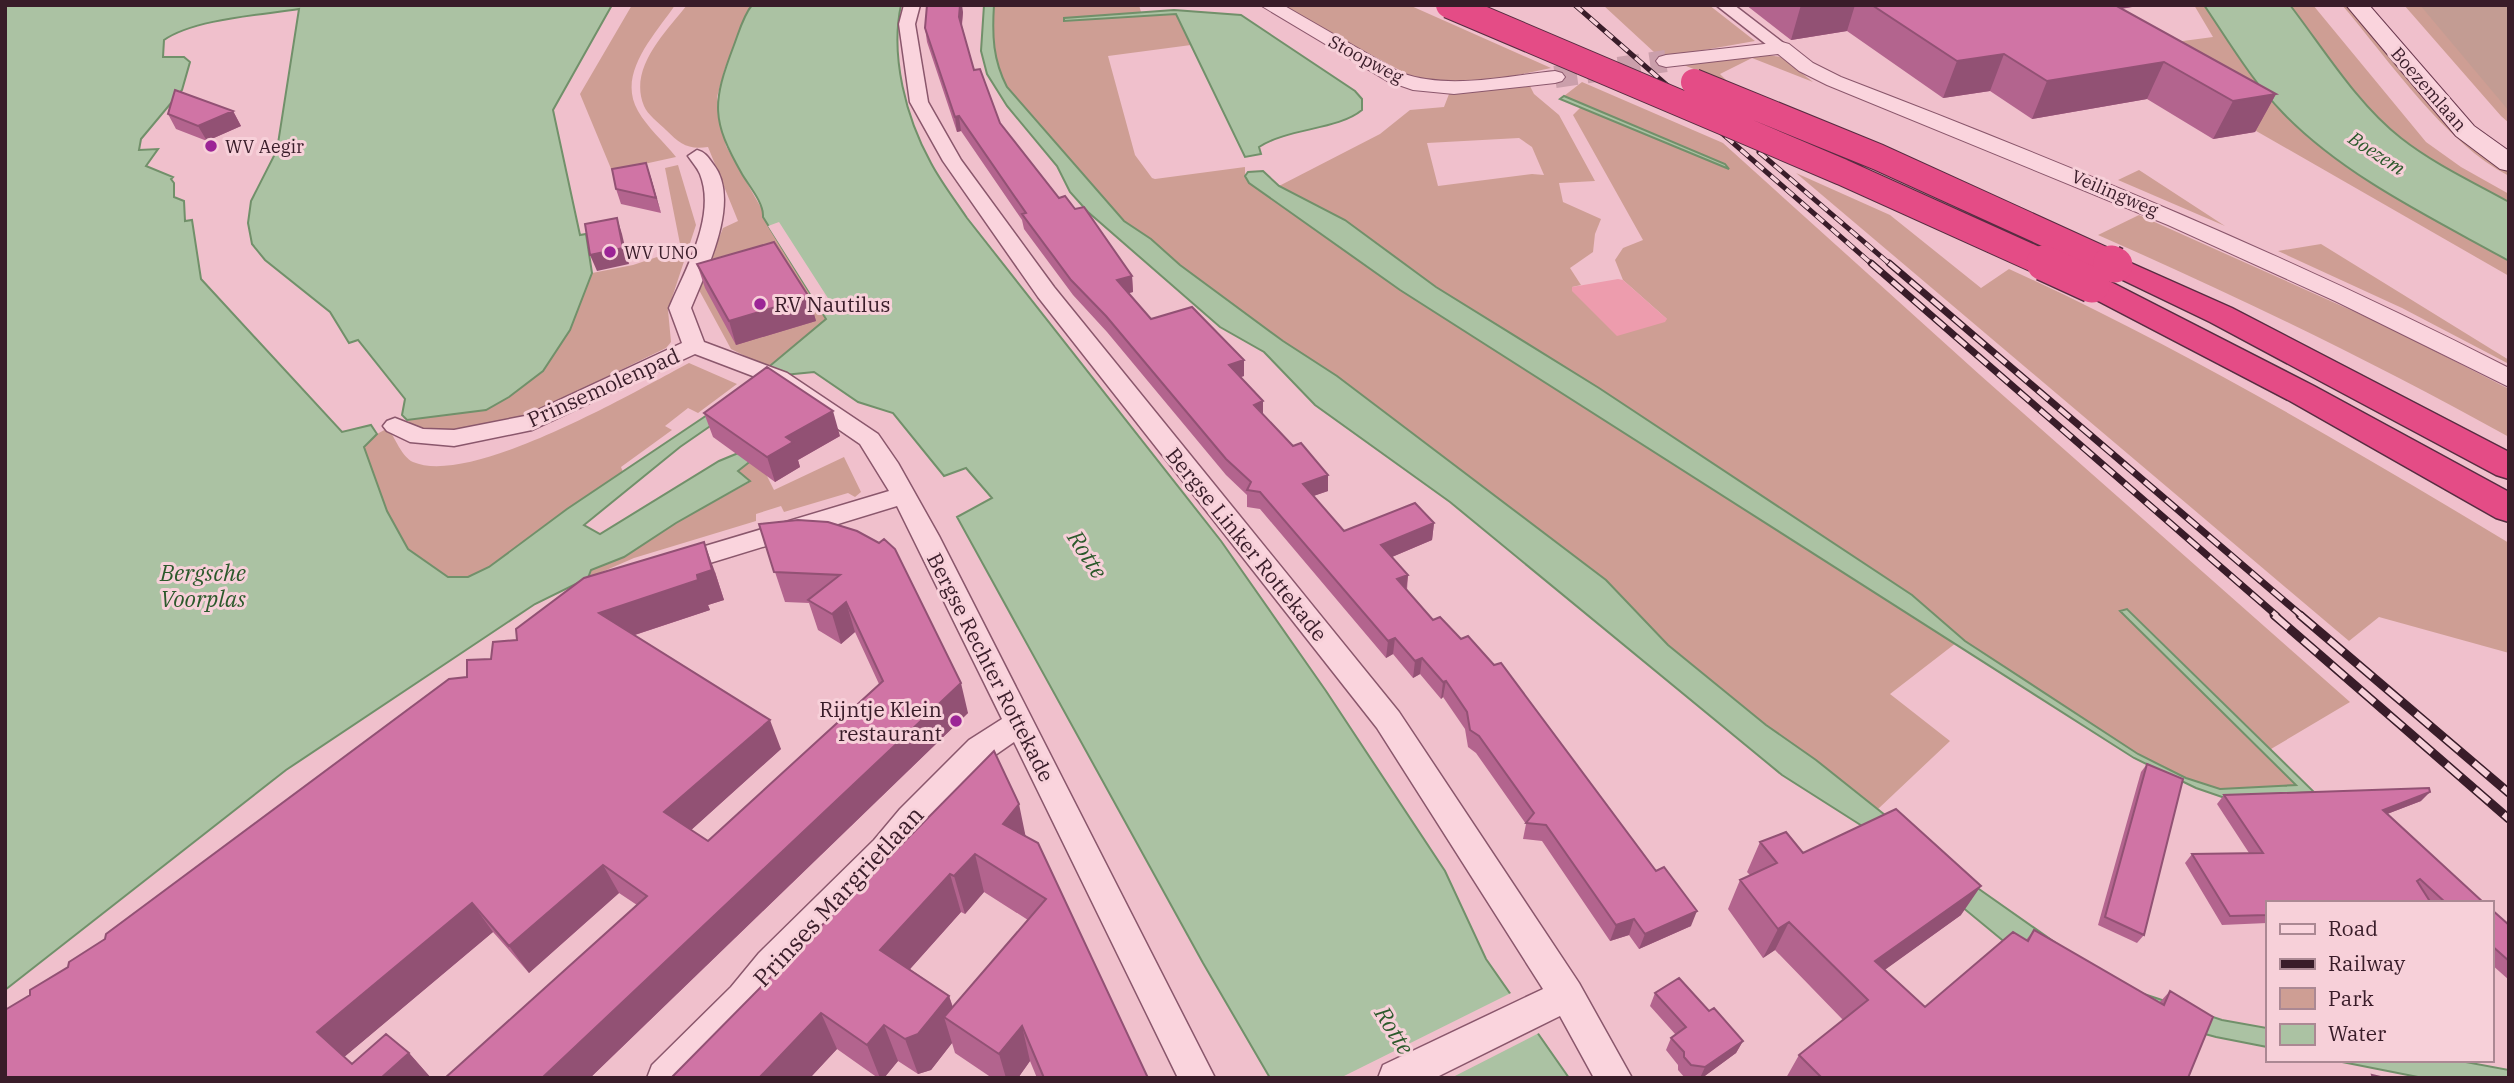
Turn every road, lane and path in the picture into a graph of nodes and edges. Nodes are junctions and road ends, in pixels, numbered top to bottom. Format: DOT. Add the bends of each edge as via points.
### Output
graph roads {
  1 [pos="912,5"];
  2 [pos="1269,5"];
  3 [pos="1449,5"];
  4 [pos="1503,5"];
  5 [pos="1724,5"];
  6 [pos="2357,5"];
  7 [pos="2371,5"];
  8 [pos="1782,48"];
  9 [pos="1665,61"];
  10 [pos="1555,77"];
  11 [pos="2509,147"];
  12 [pos="697,156"];
  13 [pos="2509,163"];
  14 [pos="2104,275"];
  15 [pos="694,346"];
  16 [pos="2509,379"];
  17 [pos="395,426"];
  18 [pos="2509,467"];
  19 [pos="904,495"];
  20 [pos="2509,509"];
  21 [pos="646,574"];
  22 [pos="1019,723"];
  23 [pos="1567,995"];
  24 [pos="1534,1011"];
  25 [pos="665,1078"];
  26 [pos="1197,1078"];
  27 [pos="1396,1078"];
  28 [pos="1614,1078"];
  1 -- 23 [label="street, Bergse Linker Rottekade" via="907,24 919,102 952,161 1046,292 1388,720"];
  2 -- 10 [label="street, Stoopweg" via="1394,77 1420,86 1454,88"];
  3 -- 14 [label="highway, bridge" via="1842,172"];
  4 -- 14 [label="highway, bridge" via="1878,157"];
  5 -- 8 [label="street, Veilingweg"];
  6 -- 13 [label="main road, Boezemlaan" via="2465,131"];
  7 -- 11 [label="main road, Boezemlaan" via="2466,115"];
  8 -- 9 [label="street"];
  8 -- 16 [label="street, Veilingweg" via="1835,81 2016,151 2285,267"];
  12 -- 15 [label="street, Prinsemolenpad" via="708,166 714,190 710,232 680,308"];
  14 -- 18 [label="highway" via="2221,315"];
  14 -- 20 [label="highway" via="2213,345"];
  15 -- 17 [label="street, Prinsemolenpad" via="532,422 454,438 418,437"];
  15 -- 19 [label="street, Bergse Rechter Rottekade" via="771,376 869,439"];
  19 -- 21 [label="street"];
  19 -- 22 [label="street, Bergse Rechter Rottekade"];
  22 -- 25 [label="street, Prinses Margrietlaan" via="980,749 911,818"];
  22 -- 26 [label="street, Bergse Rechter Rottekade"];
  23 -- 24 [label="street"];
  23 -- 28 [label="street, Bergse Linker Rottekade"];
  24 -- 27 [label="street"];
}
